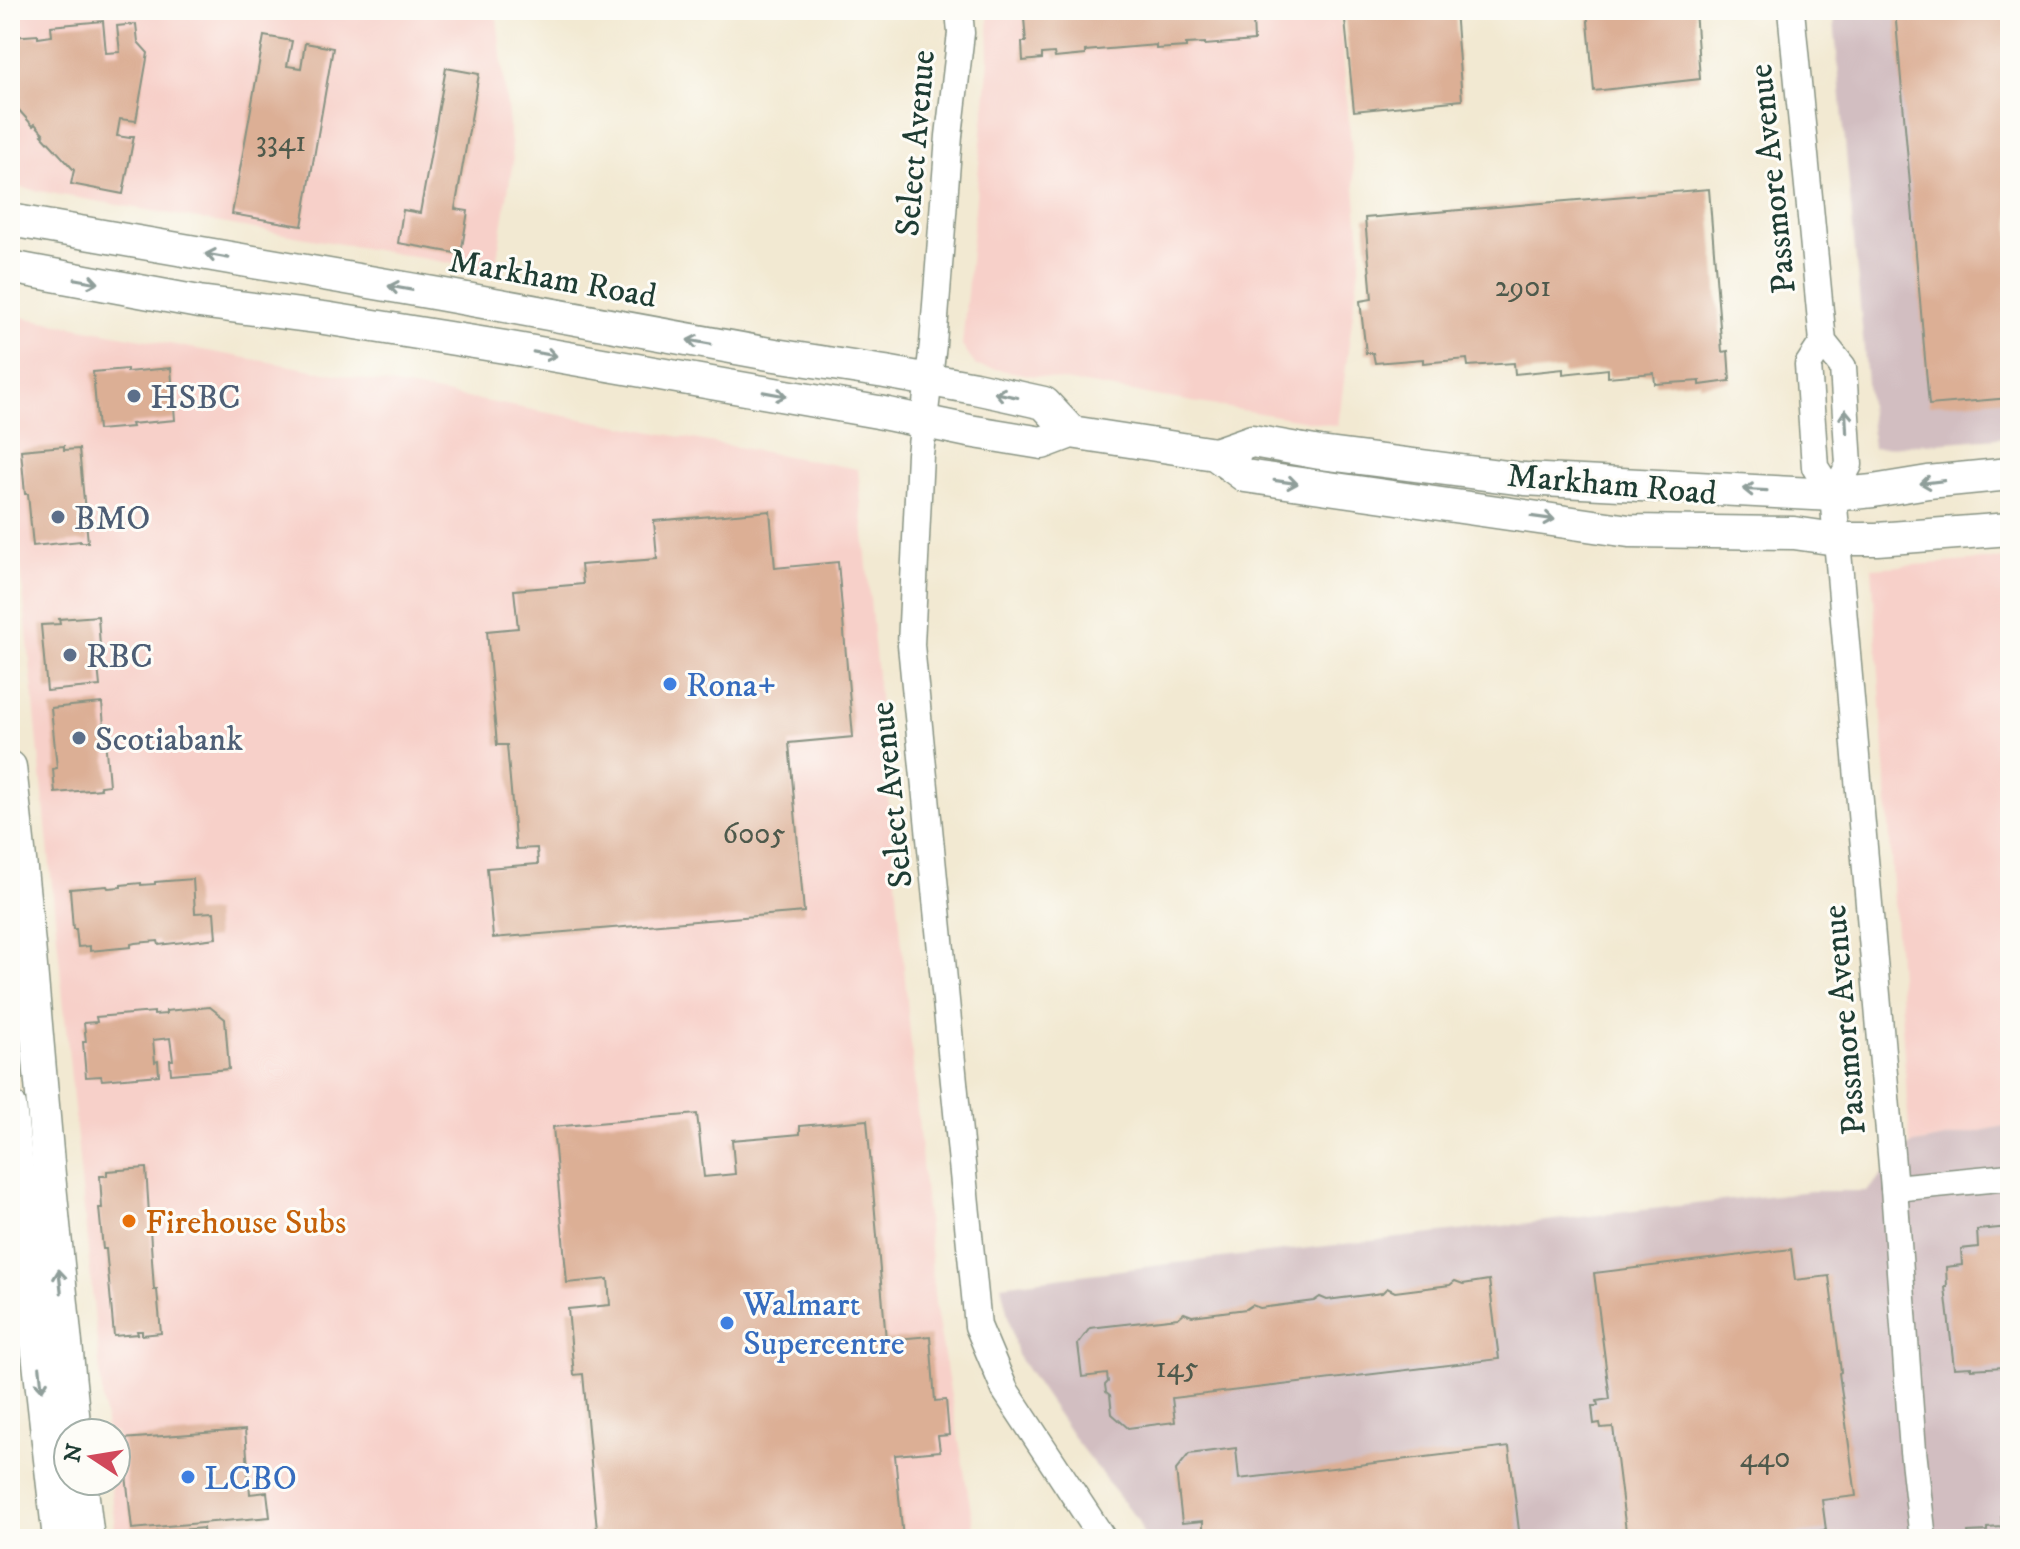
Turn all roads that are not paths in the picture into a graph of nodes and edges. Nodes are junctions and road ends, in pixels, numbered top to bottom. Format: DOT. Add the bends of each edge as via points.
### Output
graph roads {
  1 [pos="959,10"];
  2 [pos="1791,10"];
  3 [pos="10,220"];
  4 [pos="10,267"];
  5 [pos="927,379"];
  6 [pos="923,420"];
  7 [pos="1071,432"];
  8 [pos="1215,454"];
  9 [pos="2010,474"];
  10 [pos="1833,495"];
  11 [pos="2010,529"];
  12 [pos="1836,539"];
  13 [pos="10,767"];
  14 [pos="21,990"];
  15 [pos="10,1106"];
  16 [pos="2010,1177"];
  17 [pos="1894,1188"];
  18 [pos="73,1417"];
  19 [pos="83,1497"];
  20 [pos="59,1539"];
  21 [pos="88,1539"];
  22 [pos="1103,1539"];
  23 [pos="1923,1539"];
  1 -- 5 [label="street, Select Avenue"];
  2 -- 10 [label="street, Passmore Avenue" via="1823,342 1808,365 1815,467"];
  5 -- 3 [label="main road, Markham Road, one-way"];
  4 -- 6 [label="main road, Markham Road, one-way"];
  5 -- 6 [label="street, Select Avenue"];
  7 -- 5 [label="main road, Markham Road, one-way" via="1044,403"];
  6 -- 7 [label="main road, Markham Road" via="1042,443"];
  6 -- 22 [label="street, Select Avenue" via="911,645 978,1326 1005,1390"];
  7 -- 8 [label="main road, Markham Road"];
  10 -- 8 [label="main road, Markham Road, one-way" via="1524,479 1252,441"];
  8 -- 12 [label="main road, Markham Road, one-way" via="1245,476 1629,531 1794,533"];
  9 -- 10 [label="main road, Markham Road, one-way"];
  10 -- 12 [label="street, Passmore Avenue"];
  11 -- 12 [label="main road, Markham Road"];
  12 -- 17 [label="street, Passmore Avenue"];
  13 -- 14 [label="main road" via="29,944"];
  18 -- 14 [label="main road, one-way"];
  15 -- 20 [label="main road, one-way"];
  16 -- 17 [label="street"];
  17 -- 23 [label="street, Passmore Avenue"];
  19 -- 21 [label="main road"];
}
